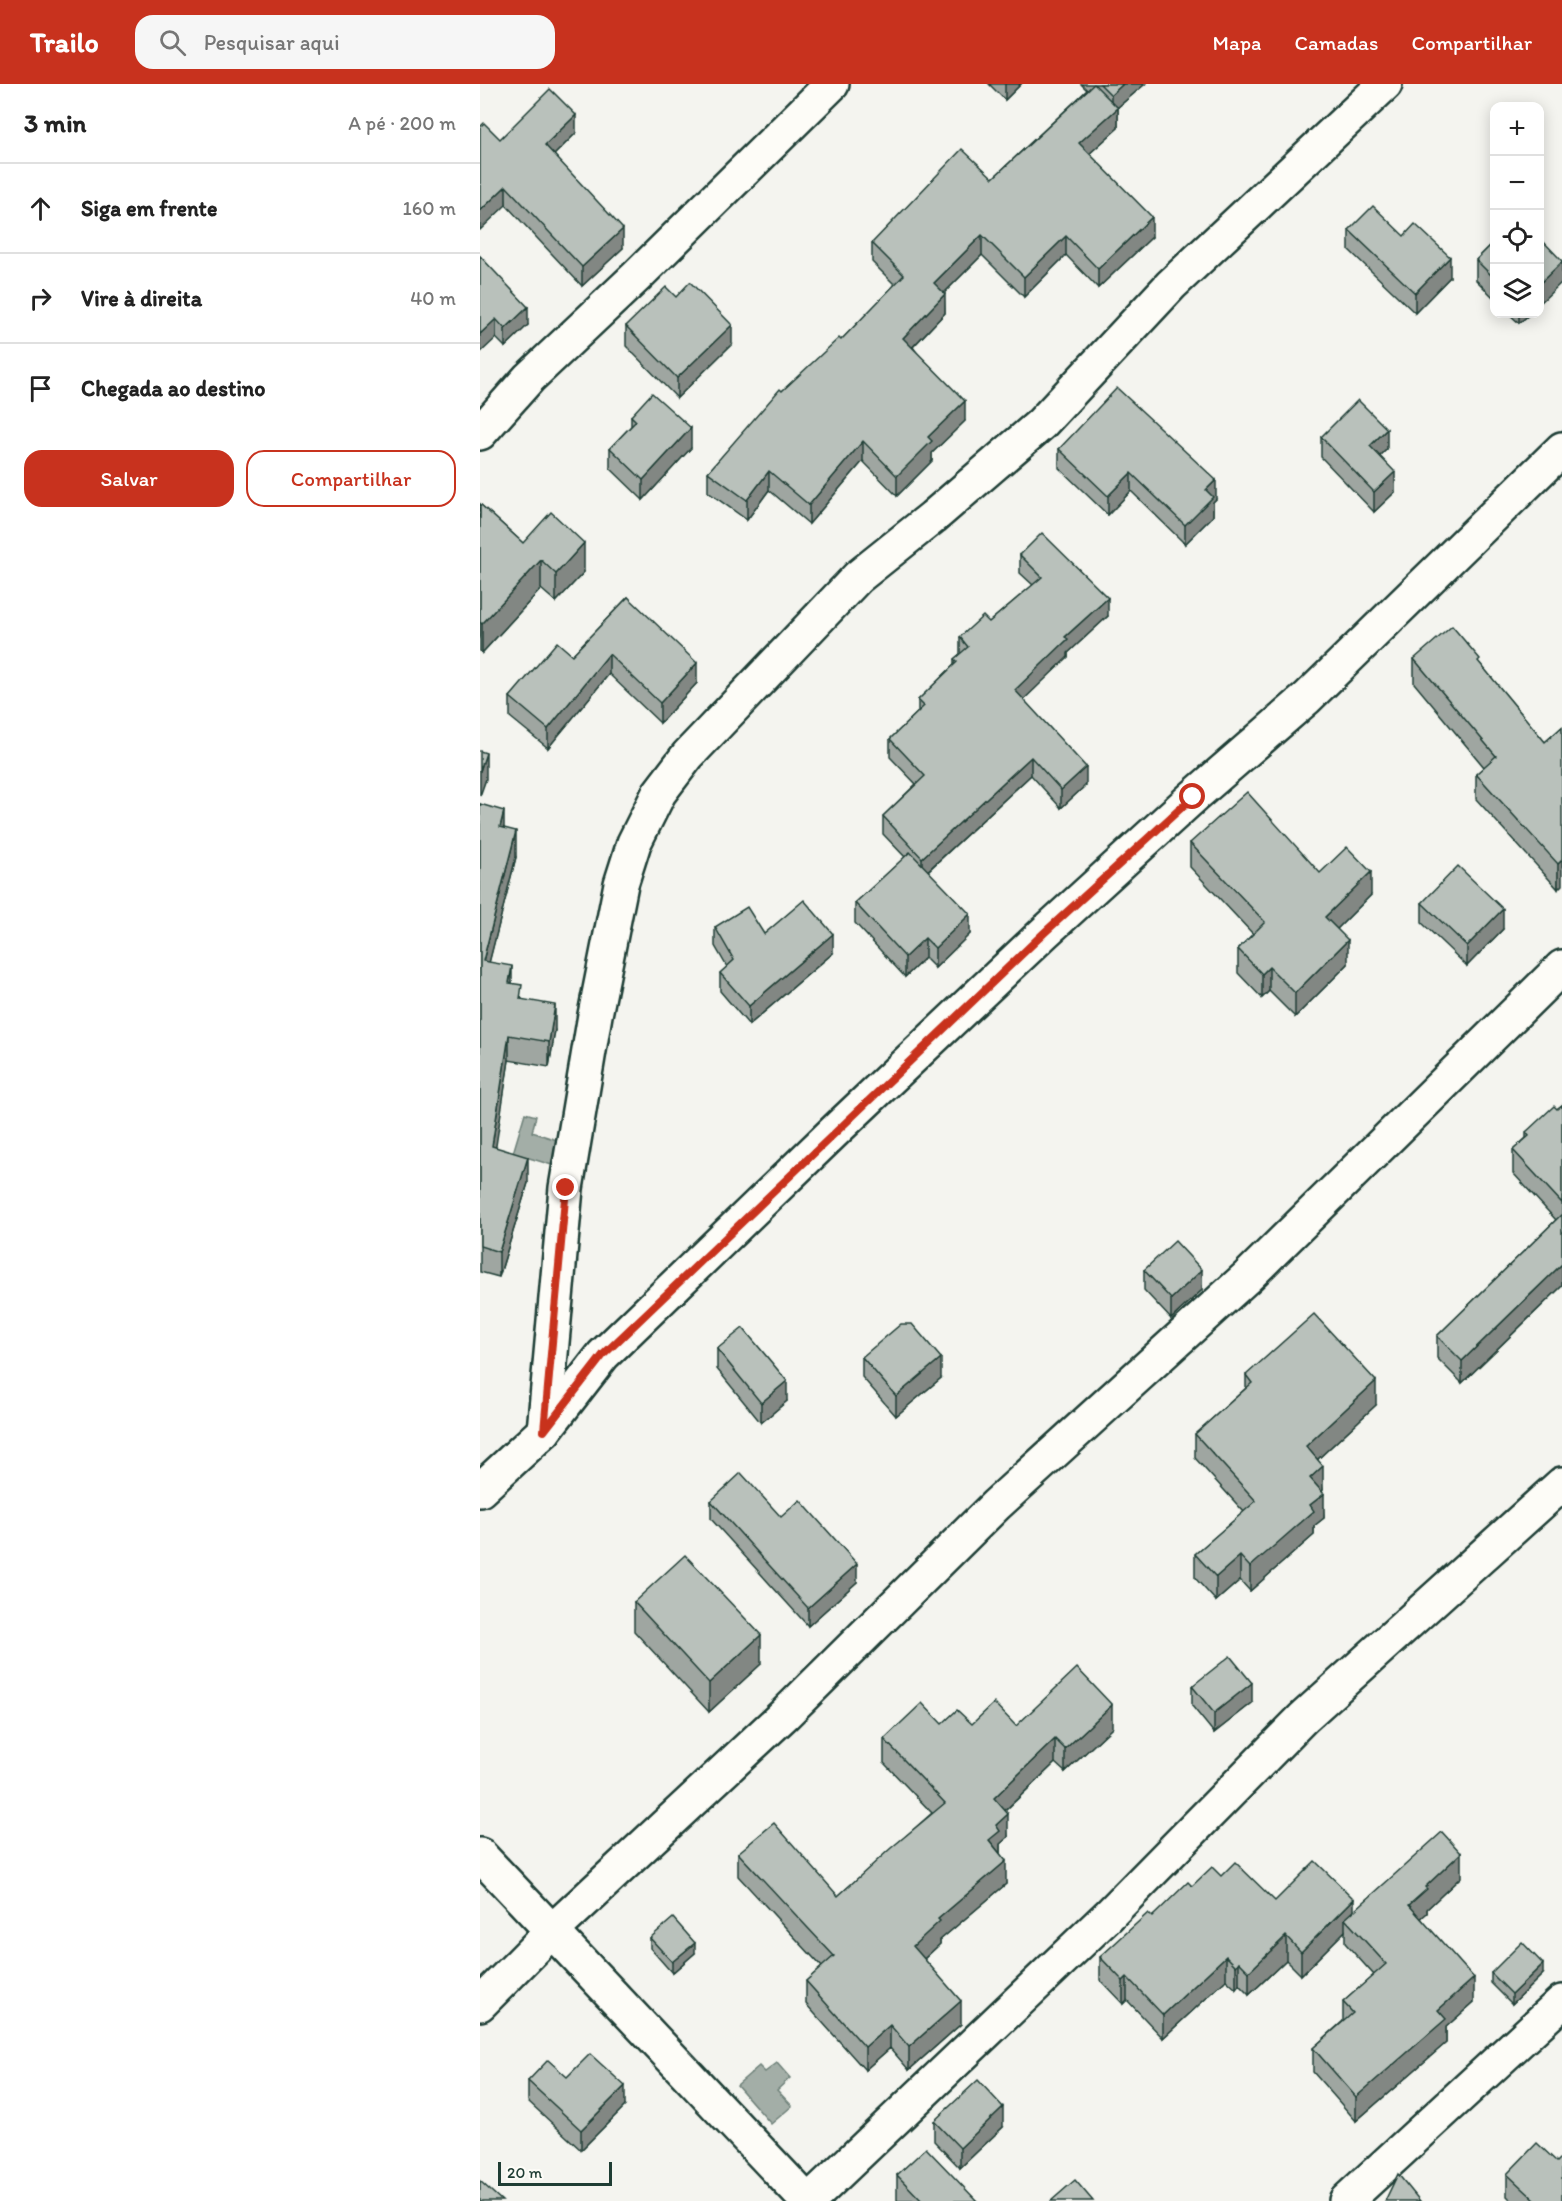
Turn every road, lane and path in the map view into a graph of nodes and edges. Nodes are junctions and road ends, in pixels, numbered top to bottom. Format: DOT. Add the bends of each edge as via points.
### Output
graph roads {
  1 [pos="831,84"];
  2 [pos="1385,84"];
  3 [pos="480,433"];
  4 [pos="1562,449"];
  5 [pos="1562,967"];
  6 [pos="544,1431"];
  7 [pos="1562,1484"];
  8 [pos="480,1490"];
  9 [pos="480,1855"];
  10 [pos="552,1932"];
  11 [pos="1562,2002"];
  12 [pos="480,2004"];
  13 [pos="808,2201"];
  14 [pos="1346,2201"];
  1 -- 3 [label="street" via="529,378"];
  2 -- 6 [label="street" via="1172,285 1041,424 858,577 688,755 659,793 634,843 621,884 595,1015 566,1188"];
  4 -- 6 [label="street" via="1307,698 1044,933 603,1355"];
  5 -- 10 [label="street" via="1248,1276 996,1506 785,1714"];
  6 -- 8 [label="street"];
  7 -- 13 [label="street" via="1303,1718 1108,1916"];
  9 -- 10 [label="street"];
  10 -- 12 [label="street"];
  10 -- 13 [label="street"];
  11 -- 14 [label="street"];
}
